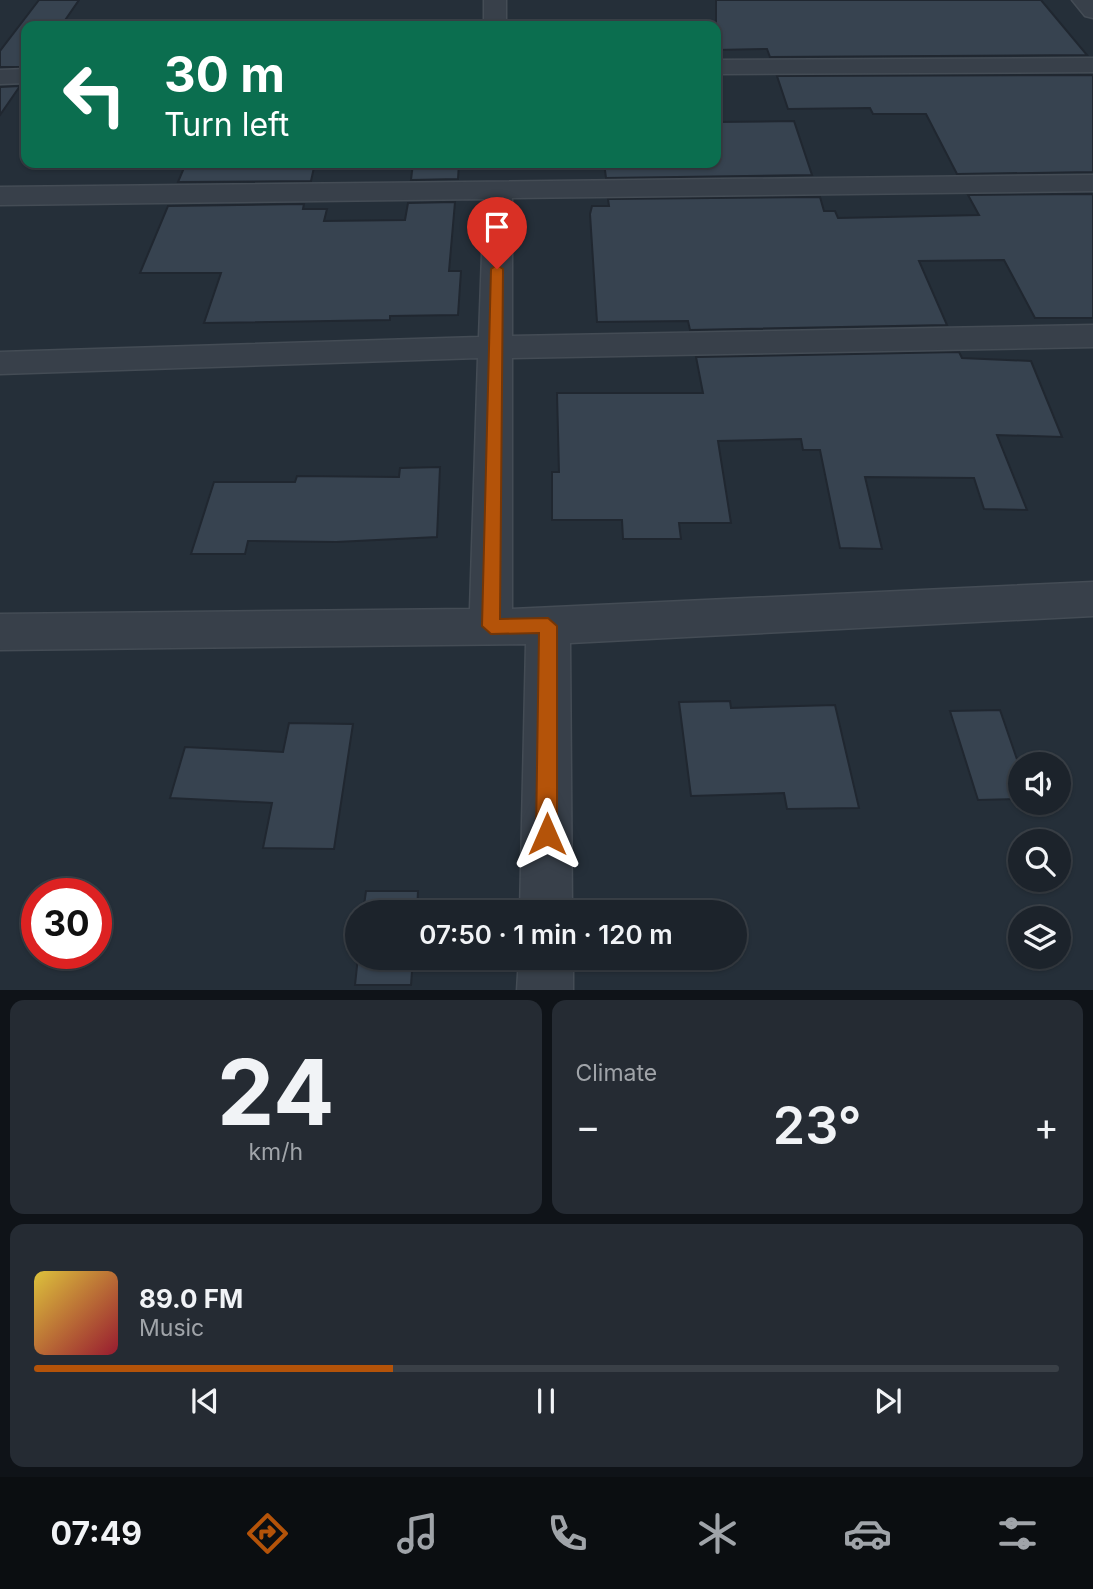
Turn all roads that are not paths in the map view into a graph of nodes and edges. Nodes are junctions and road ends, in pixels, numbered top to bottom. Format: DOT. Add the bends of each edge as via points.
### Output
graph roads {
  1 [pos="495,0"];
  2 [pos="1083,0"];
  3 [pos="1093,11"];
  4 [pos="495,21"];
  5 [pos="1093,65"];
  6 [pos="721,67"];
  7 [pos="21,76"];
  8 [pos="0,77"];
  9 [pos="1093,183"];
  10 [pos="498,191"];
  11 [pos="0,196"];
  12 [pos="1093,336"];
  13 [pos="496,347"];
  14 [pos="0,362"];
  15 [pos="1093,599"];
  16 [pos="491,626"];
  17 [pos="548,626"];
  18 [pos="0,632"];
  19 [pos="546,900"];
  20 [pos="546,970"];
  21 [pos="545,990"];
  1 -- 4 [label="street"];
  2 -- 3 [label="street"];
  5 -- 6 [label="street"];
  7 -- 8 [label="street"];
  9 -- 10 [label="street"];
  10 -- 11 [label="street"];
  10 -- 13 [label="street"];
  12 -- 13 [label="street"];
  13 -- 14 [label="street"];
  13 -- 16 [label="street"];
  15 -- 17 [label="street"];
  16 -- 17 [label="street"];
  16 -- 18 [label="street"];
  17 -- 19 [label="street"];
  20 -- 21 [label="street"];
}
